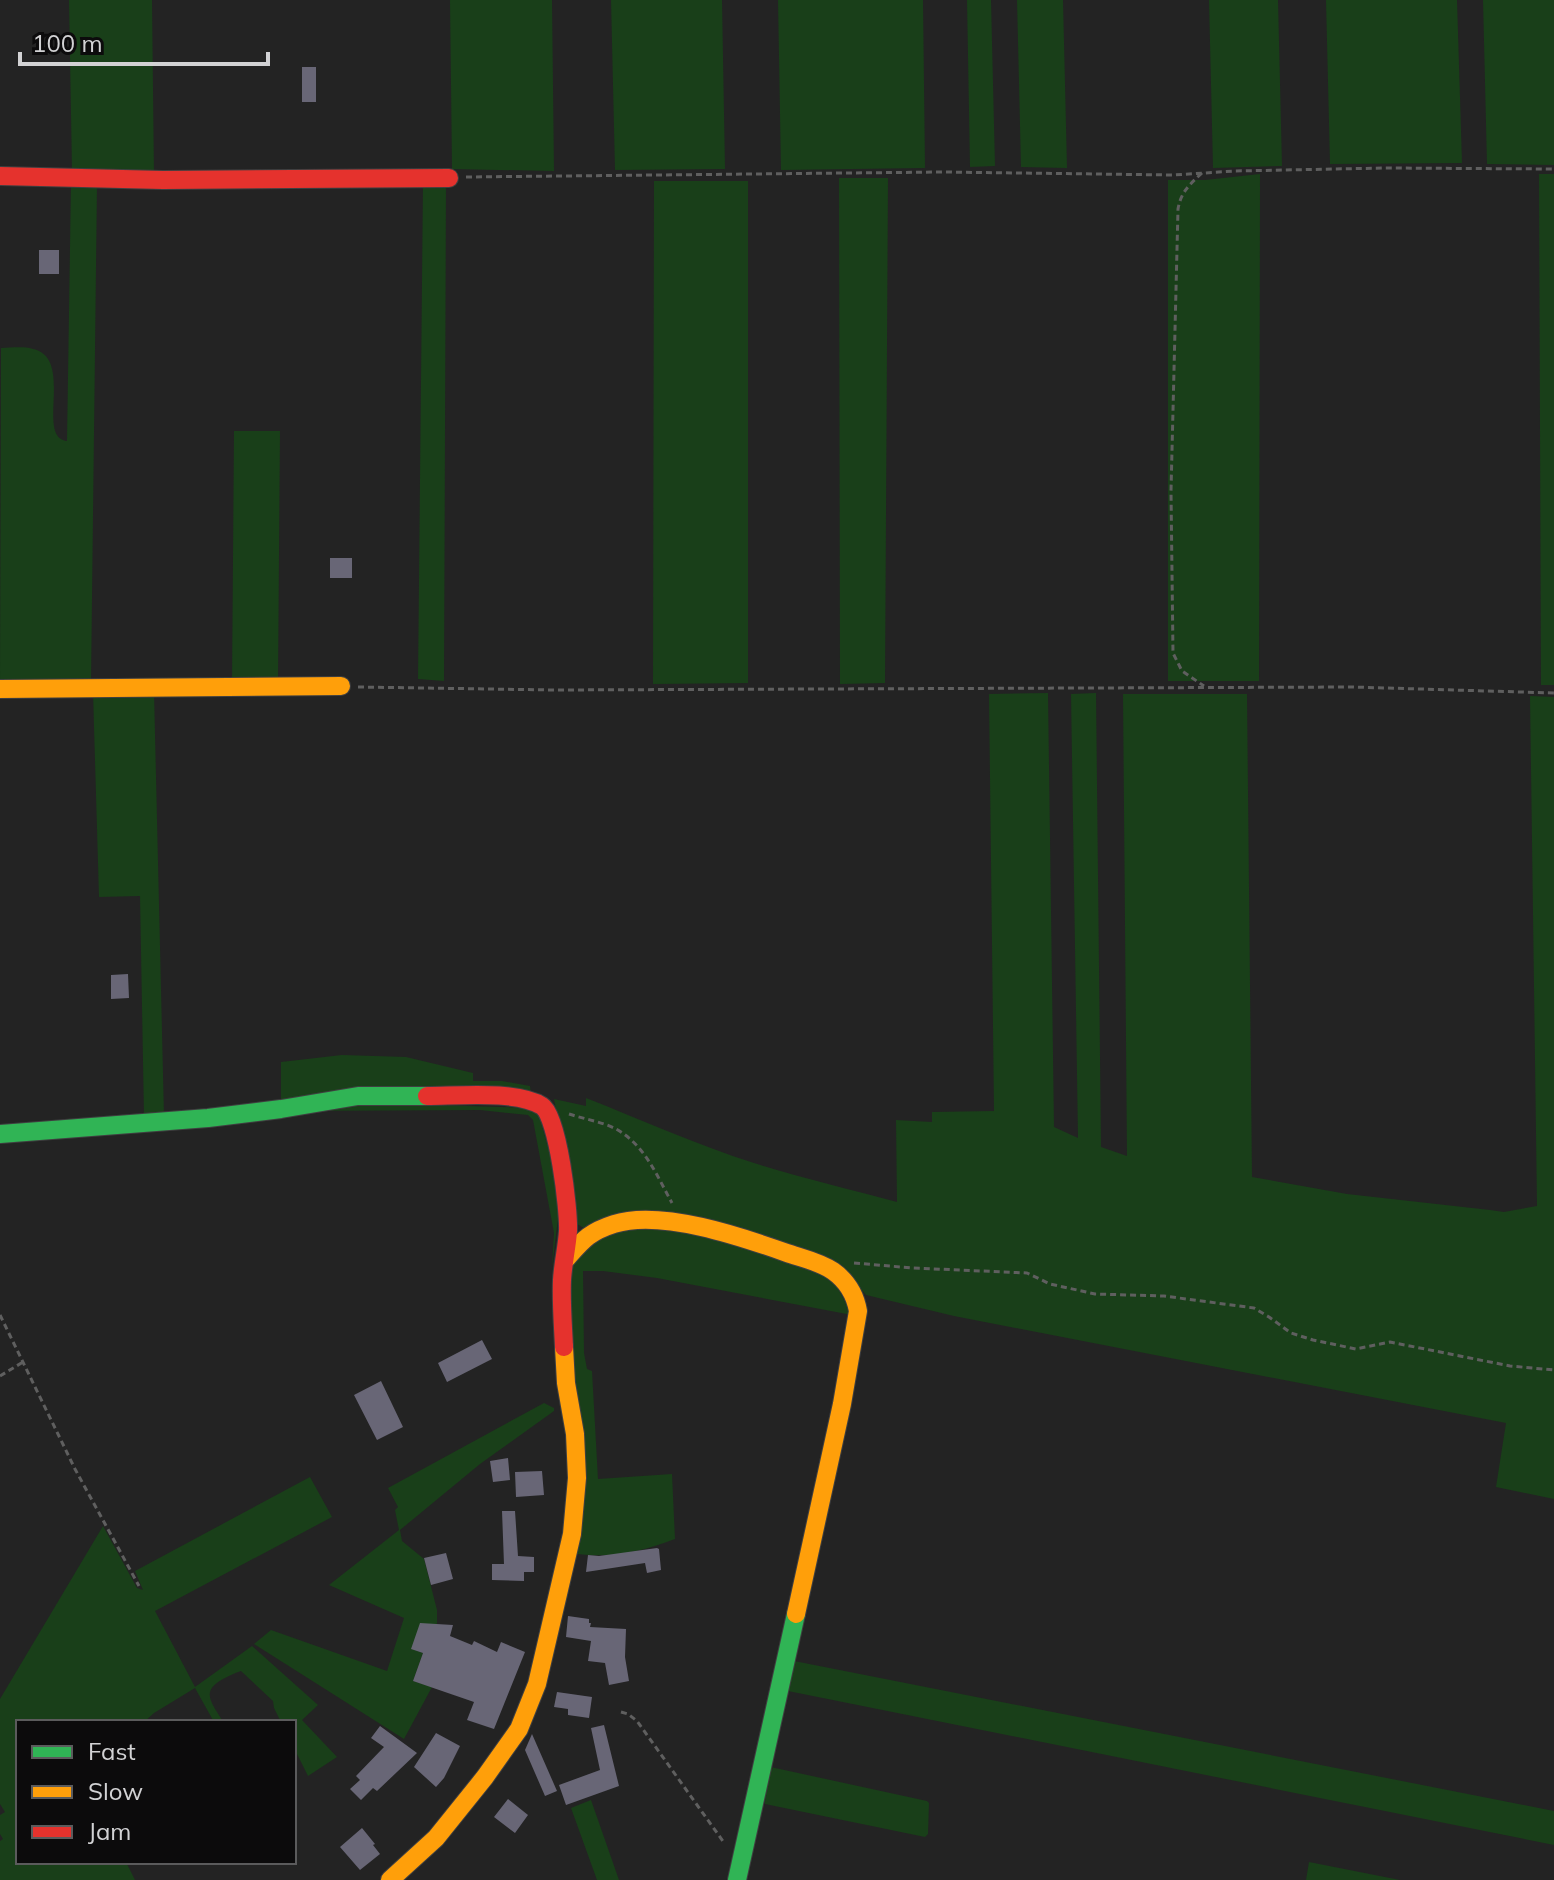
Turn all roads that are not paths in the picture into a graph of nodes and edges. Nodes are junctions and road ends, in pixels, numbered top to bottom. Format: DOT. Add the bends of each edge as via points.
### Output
graph roads {
  1 [pos="0,176"];
  2 [pos="449,178"];
  3 [pos="341,686"];
  4 [pos="0,689"];
  5 [pos="0,1134"];
  6 [pos="565,1260"];
  7 [pos="390,1880"];
  8 [pos="737,1880"];
  1 -- 2 [label="street"];
  3 -- 4 [label="street"];
  5 -- 6 [label="street" via="208,1118 358,1096 522,1099 542,1106 554,1129 567,1201"];
  6 -- 7 [label="street" via="566,1383 577,1478 572,1534 537,1684 519,1729 485,1777 436,1838"];
  6 -- 8 [label="street" via="579,1240 614,1222 684,1223 827,1267 840,1275 857,1300 842,1404"];
}
